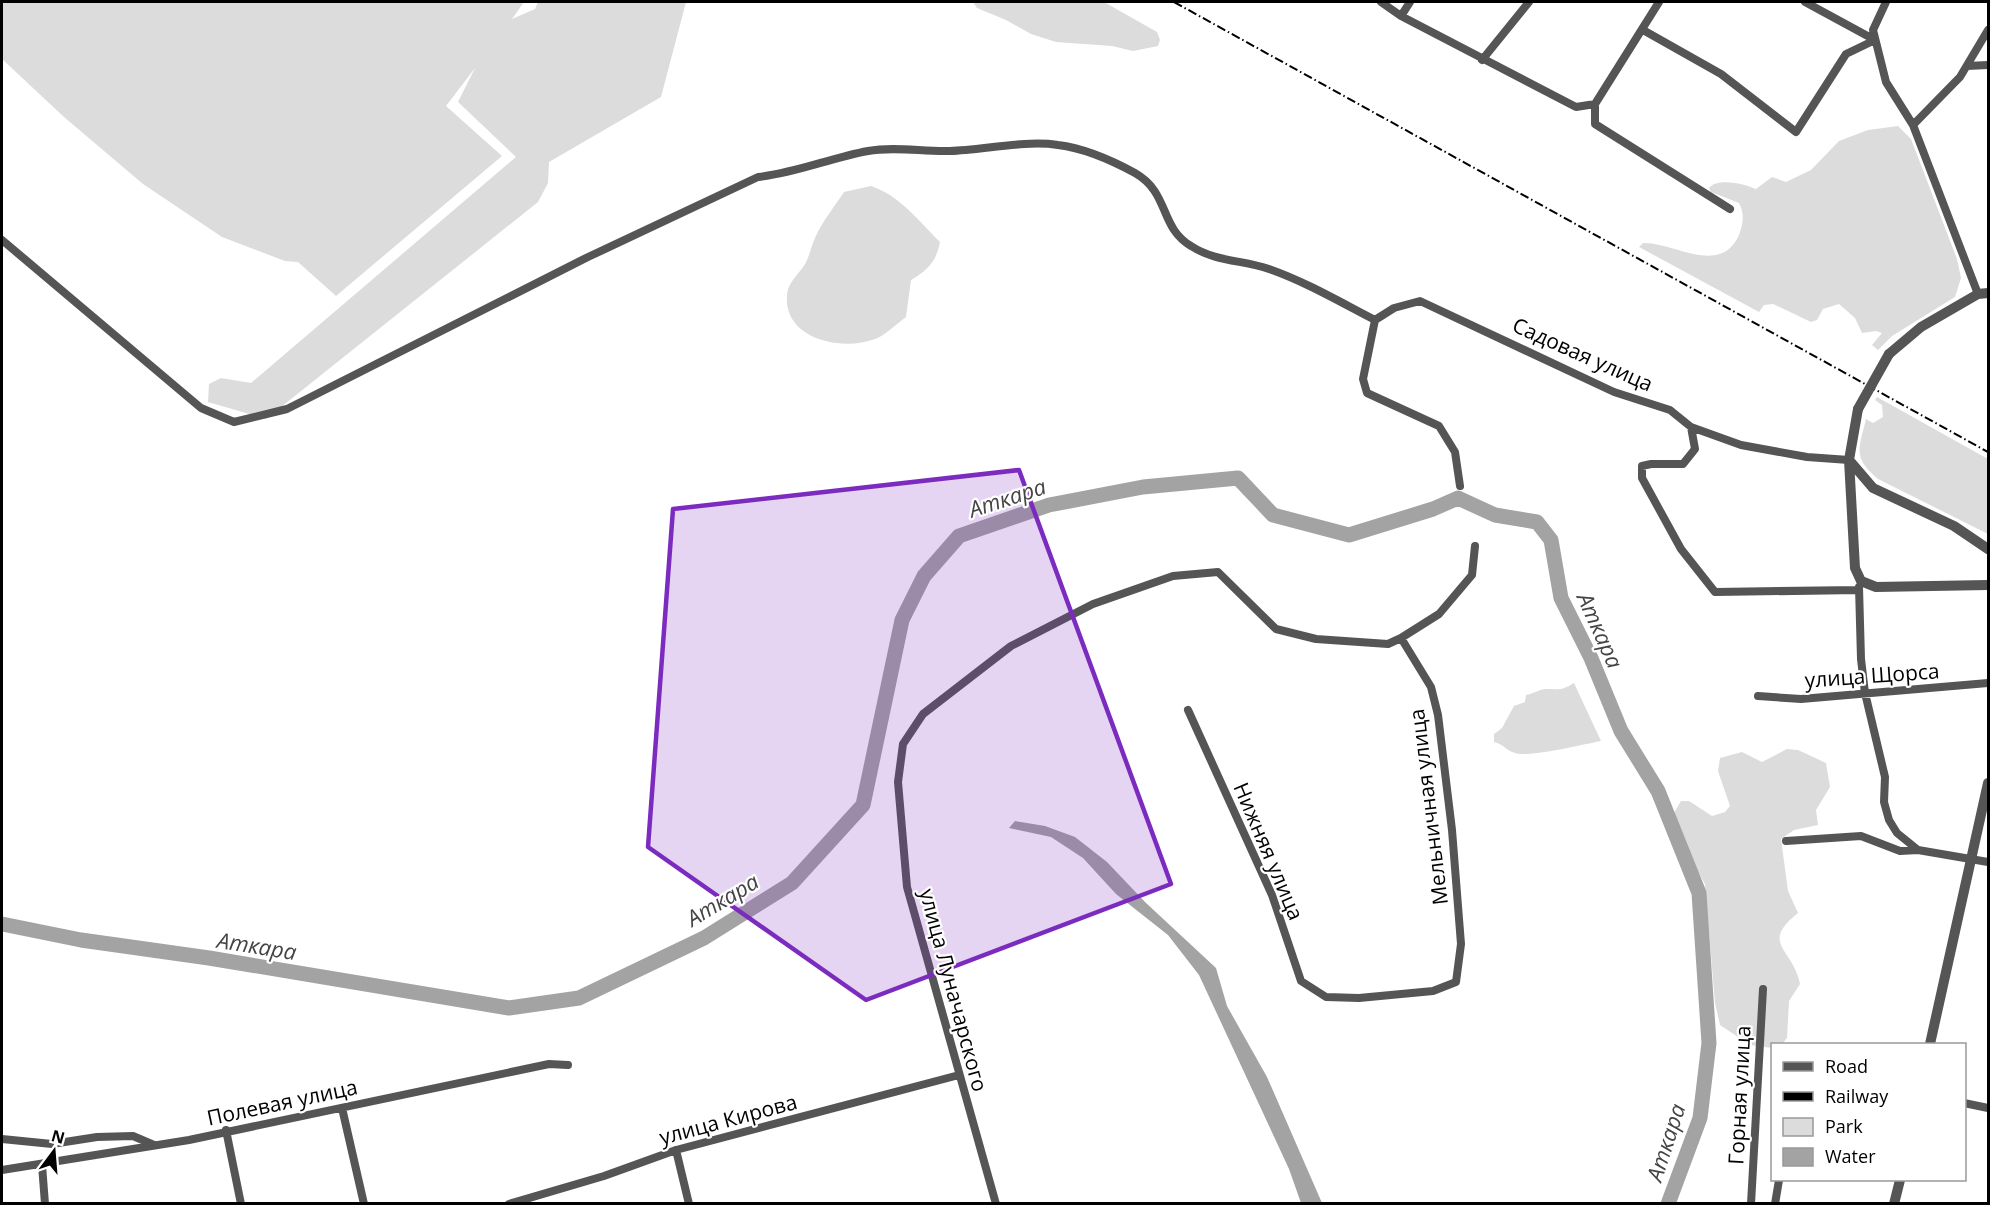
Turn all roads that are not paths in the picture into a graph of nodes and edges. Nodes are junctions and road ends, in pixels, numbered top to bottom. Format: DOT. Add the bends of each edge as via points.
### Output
graph roads {
  1 [pos="1381,2"];
  2 [pos="1410,2"];
  3 [pos="1529,2"];
  4 [pos="1659,2"];
  5 [pos="1804,2"];
  6 [pos="1886,2"];
  7 [pos="1401,16"];
  8 [pos="1643,30"];
  9 [pos="1989,30"];
  10 [pos="1875,40"];
  11 [pos="1482,60"];
  12 [pos="1989,65"];
  13 [pos="1967,66"];
  14 [pos="1595,104"];
  15 [pos="1913,125"];
  16 [pos="1730,209"];
  17 [pos="2,240"];
  18 [pos="1983,294"];
  19 [pos="1375,320"];
  20 [pos="1691,427"];
  21 [pos="1849,460"];
  22 [pos="1460,486"];
  23 [pos="1475,546"];
  24 [pos="1989,549"];
  25 [pos="1860,585"];
  26 [pos="1989,585"];
  27 [pos="1401,638"];
  28 [pos="1989,683"];
  29 [pos="1865,693"];
  30 [pos="1758,696"];
  31 [pos="1188,710"];
  32 [pos="1989,783"];
  33 [pos="1785,841"];
  34 [pos="1918,850"];
  35 [pos="1971,858"];
  36 [pos="1989,862"];
  37 [pos="1763,989"];
  38 [pos="1326,997"];
  39 [pos="1930,1043"];
  40 [pos="568,1065"];
  41 [pos="959,1075"];
  42 [pos="1966,1103"];
  43 [pos="342,1108"];
  44 [pos="1989,1108"];
  45 [pos="226,1130"];
  46 [pos="2,1140"];
  47 [pos="156,1145"];
  48 [pos="676,1150"];
  49 [pos="42,1165"];
  50 [pos="2,1170"];
  51 [pos="1779,1181"];
  52 [pos="1900,1181"];
  53 [pos="45,1203"];
  54 [pos="241,1203"];
  55 [pos="364,1203"];
  56 [pos="509,1203"];
  57 [pos="689,1203"];
  58 [pos="996,1203"];
  59 [pos="1751,1203"];
  60 [pos="1775,1203"];
  61 [pos="1894,1203"];
  1 -- 7 [label="street"];
  2 -- 7 [label="street"];
  3 -- 11 [label="street"];
  4 -- 8 [label="street"];
  5 -- 10 [label="street"];
  6 -- 10 [label="street" via="1876,20"];
  7 -- 11 [label="street"];
  8 -- 10 [label="street" via="1721,74 1796,132 1846,54"];
  8 -- 14 [label="street"];
  9 -- 13 [label="street"];
  10 -- 15 [label="street" via="1886,82"];
  11 -- 14 [label="street" via="1576,107"];
  12 -- 13 [label="street"];
  13 -- 15 [label="street"];
  14 -- 16 [label="street" via="1595,124"];
  15 -- 18 [label="street"];
  17 -- 19 [label="street" via="201,408 234,422 287,409 588,257 758,177 787,174 870,151 1058,145 1086,153 1135,173 1152,186 1162,200 1173,232 1190,246 1212,257 1262,266 1290,276"];
  18 -- 21 [label="street, bridge" via="1921,327 1889,354 1858,409"];
  19 -- 20 [label="street, Садовая улица" via="1394,308 1420,302 1614,392 1670,410"];
  19 -- 22 [label="street" via="1363,379 1368,393 1439,426 1455,452"];
  20 -- 21 [label="street, Садовая улица" via="1741,445"];
  20 -- 25 [label="street" via="1695,449 1683,464 1642,466 1642,478 1681,549 1715,592"];
  21 -- 24 [label="street" via="1873,488 1954,526"];
  21 -- 25 [label="street" via="1855,568"];
  23 -- 27 [label="street" via="1472,575 1439,614"];
  25 -- 26 [label="street"];
  25 -- 29 [label="street"];
  27 -- 38 [label="street, Мельничная улица" via="1431,687 1438,715 1461,944 1456,982 1433,991"];
  27 -- 41 [label="street, улица Луначарского" via="1388,644 1316,639 1276,629 1218,572 1173,576 1093,604 1011,646 923,714 903,744 898,782 907,887"];
  28 -- 29 [label="street, улица Щорса"];
  29 -- 30 [label="street, улица Щорса" via="1801,699"];
  29 -- 34 [label="street" via="1885,777 1884,802 1889,820 1897,833"];
  31 -- 38 [label="street, Нижняя улица" via="1272,895 1301,981"];
  32 -- 35 [label="street"];
  33 -- 34 [label="street" via="1861,836 1900,851"];
  34 -- 35 [label="street"];
  35 -- 36 [label="street"];
  35 -- 39 [label="street"];
  37 -- 59 [label="street, Горная улица"];
  40 -- 43 [label="street, Полевая улица" via="549,1064"];
  41 -- 48 [label="street, улица Кирова"];
  41 -- 58 [label="street, улица Луначарского"];
  42 -- 44 [label="street"];
  43 -- 45 [label="street, Полевая улица"];
  43 -- 55 [label="street"];
  45 -- 47 [label="street, Полевая улица"];
  45 -- 54 [label="street"];
  46 -- 47 [label="street" via="52,1144 133,1136"];
  47 -- 49 [label="street, Полевая улица"];
  48 -- 56 [label="street, улица Кирова" via="604,1176"];
  48 -- 57 [label="street"];
  49 -- 50 [label="street, Полевая улица"];
  49 -- 53 [label="street"];
  51 -- 60 [label="street"];
  52 -- 61 [label="street"];
}
